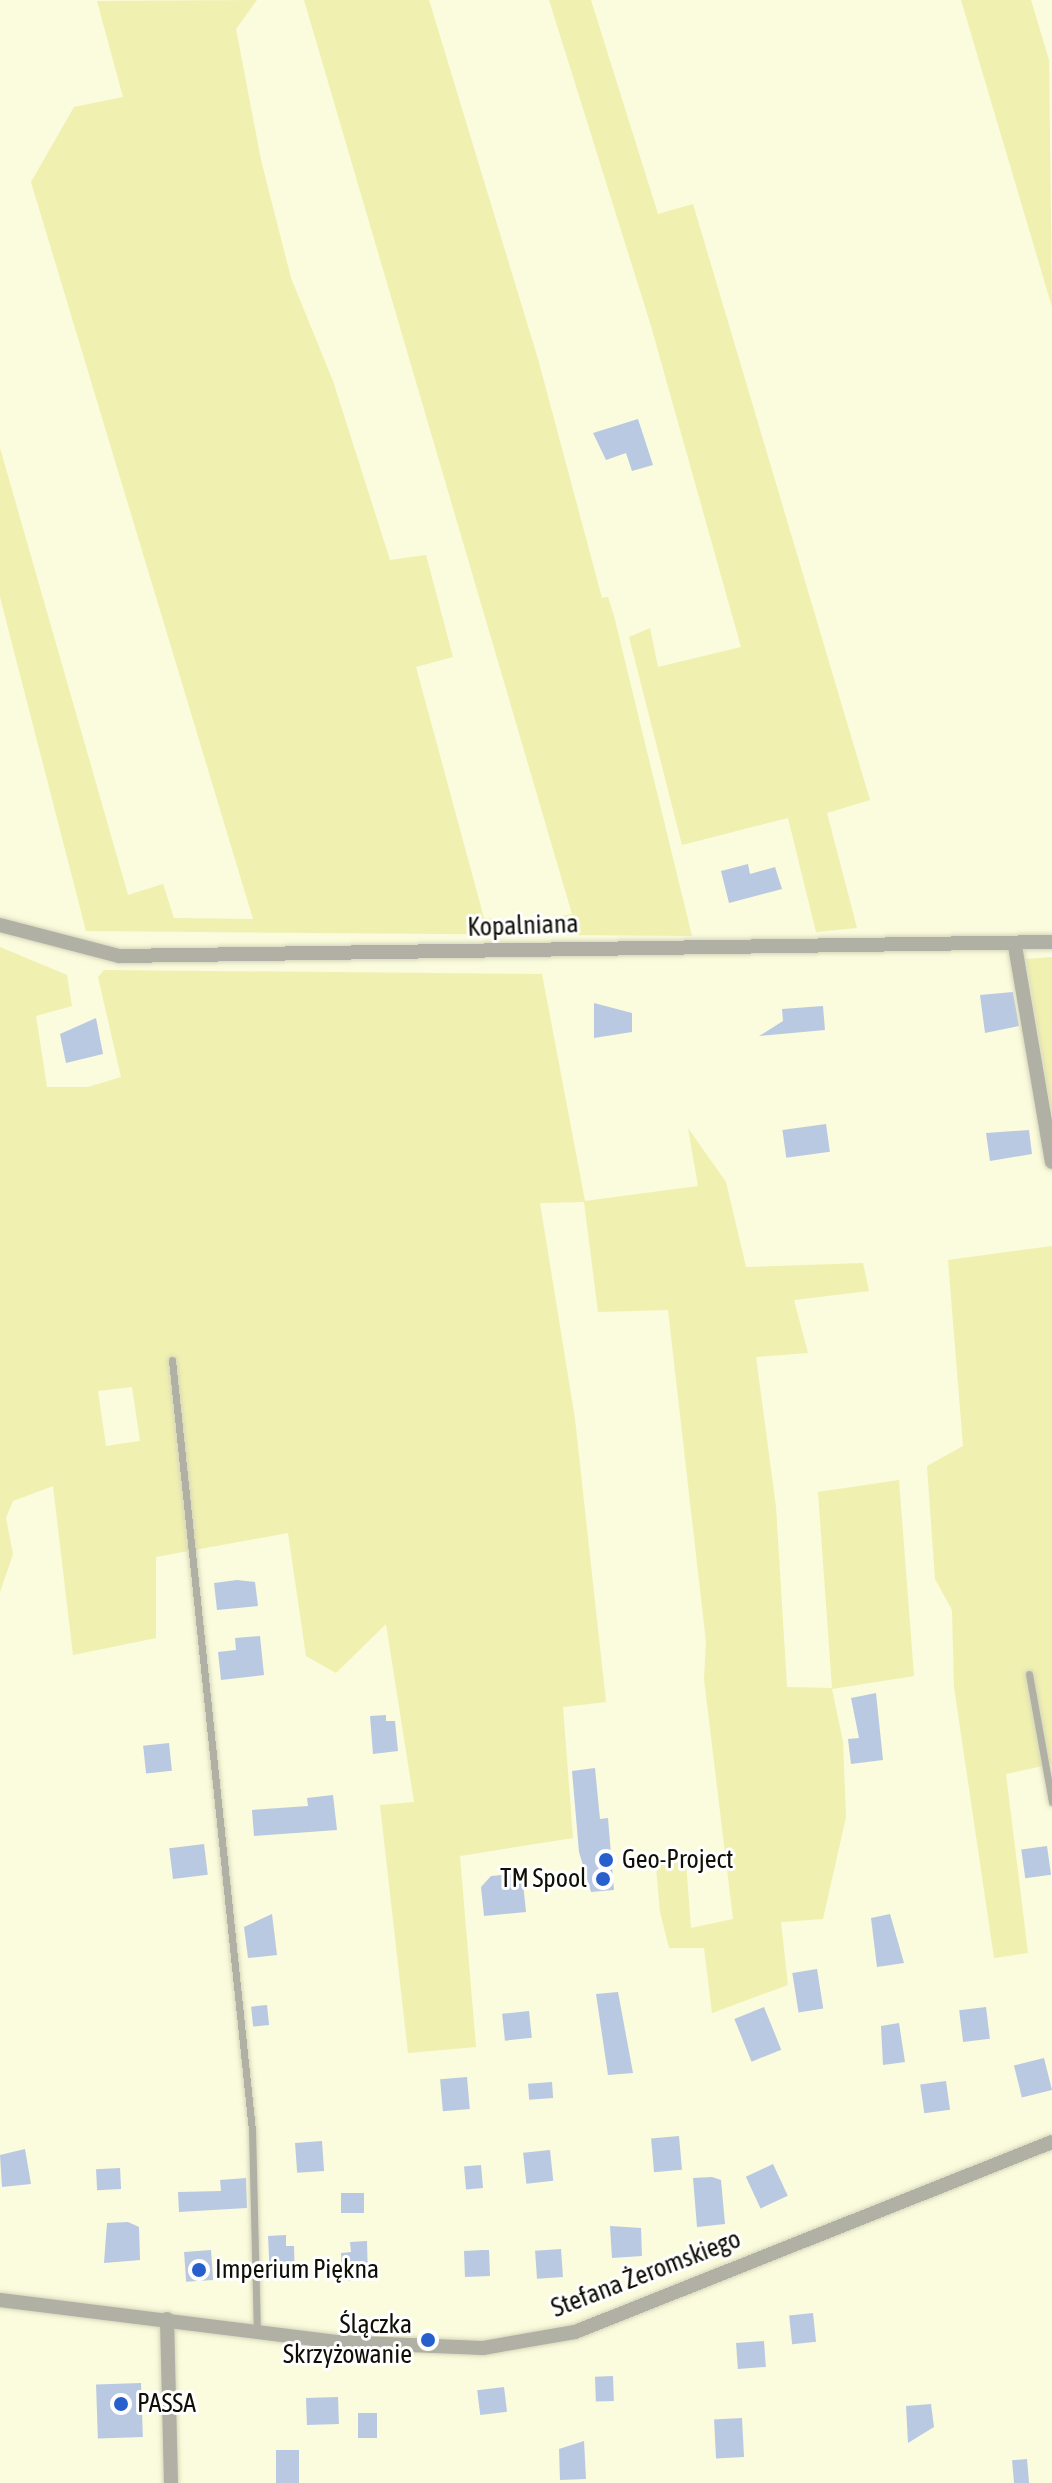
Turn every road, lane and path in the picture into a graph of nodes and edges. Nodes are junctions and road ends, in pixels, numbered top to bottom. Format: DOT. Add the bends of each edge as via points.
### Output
graph roads {
  1 [pos="0,925"];
  2 [pos="1052,942"];
  3 [pos="1015,946"];
  4 [pos="1052,1162"];
  5 [pos="172,1360"];
  6 [pos="1029,1674"];
  7 [pos="1052,1802"];
  8 [pos="1052,2142"];
  9 [pos="0,2300"];
  10 [pos="167,2319"];
  11 [pos="257,2331"];
  12 [pos="171,2483"];
  1 -- 3 [label="street, Kopalniana" via="119,956"];
  2 -- 3 [label="street, Kopalniana"];
  3 -- 4 [label="street"];
  5 -- 11 [label="lane" via="252,2130"];
  6 -- 7 [label="lane"];
  8 -- 11 [label="street, Stefana Żeromskiego" via="575,2332 434,2350"];
  9 -- 10 [label="street, Stefana Żeromskiego"];
  10 -- 11 [label="street, Stefana Żeromskiego"];
  10 -- 12 [label="street"];
}
